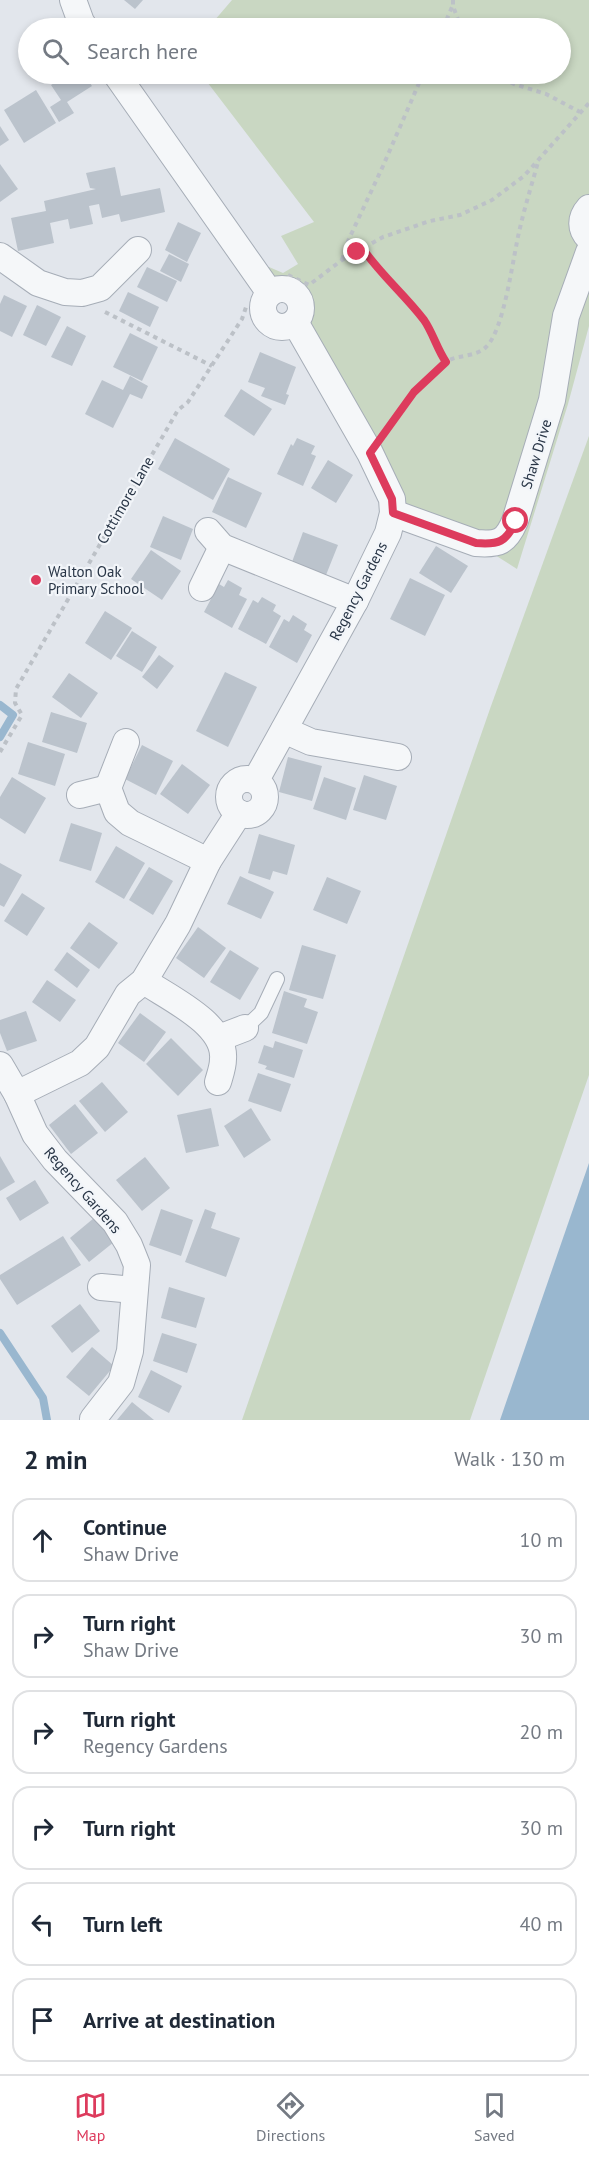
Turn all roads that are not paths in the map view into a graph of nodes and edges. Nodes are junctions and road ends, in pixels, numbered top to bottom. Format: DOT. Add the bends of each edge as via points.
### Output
graph roads {
  1 [pos="73,0"];
  2 [pos="80,18"];
  3 [pos="123,84"];
  4 [pos="589,208"];
  5 [pos="589,238"];
  6 [pos="138,250"];
  7 [pos="589,252"];
  8 [pos="0,256"];
  9 [pos="393,513"];
  10 [pos="202,588"];
  11 [pos="355,601"];
  12 [pos="284,730"];
  13 [pos="126,741"];
  14 [pos="398,757"];
  15 [pos="108,789"];
  16 [pos="80,795"];
  17 [pos="208,861"];
  18 [pos="277,979"];
  19 [pos="144,981"];
  20 [pos="245,1028"];
  21 [pos="219,1038"];
  22 [pos="0,1065"];
  23 [pos="218,1082"];
  24 [pos="17,1094"];
  25 [pos="101,1287"];
  26 [pos="134,1290"];
  27 [pos="93,1419"];
  1 -- 2 [label="street"];
  3 -- 9 [label="street" via="267,289 284,289 297,295 301,309 295,322 370,453 392,499"];
  4 -- 5 [label="street" via="582,221"];
  6 -- 8 [label="street" via="100,288 82,293 38,283"];
  7 -- 9 [label="street, Shaw Drive" via="566,316 552,400 510,532 501,542 476,543"];
  9 -- 11 [label="street, Regency Gardens"];
  10 -- 11 [label="street" via="215,539"];
  11 -- 12 [label="street, Regency Gardens"];
  12 -- 14 [label="street" via="311,742"];
  12 -- 17 [label="street, Regency Gardens" via="256,780 266,797 263,806 256,813 238,813"];
  13 -- 15 [label="street"];
  15 -- 16 [label="street"];
  15 -- 17 [label="street" via="117,812 130,823"];
  17 -- 19 [label="street, Regency Gardens" via="178,924"];
  18 -- 20 [label="lane" via="261,1013"];
  19 -- 21 [label="street" via="207,1022"];
  19 -- 24 [label="street, Regency Gardens" via="128,994 97,1047 80,1063"];
  20 -- 21 [label="street"];
  21 -- 23 [label="street" via="224,1058"];
  22 -- 24 [label="street, Regency Gardens"];
  24 -- 26 [label="street, Regency Gardens" via="48,1152 115,1222 129,1245 137,1265"];
  25 -- 26 [label="street"];
  26 -- 27 [label="street, Regency Gardens" via="130,1351 121,1383"];
}
